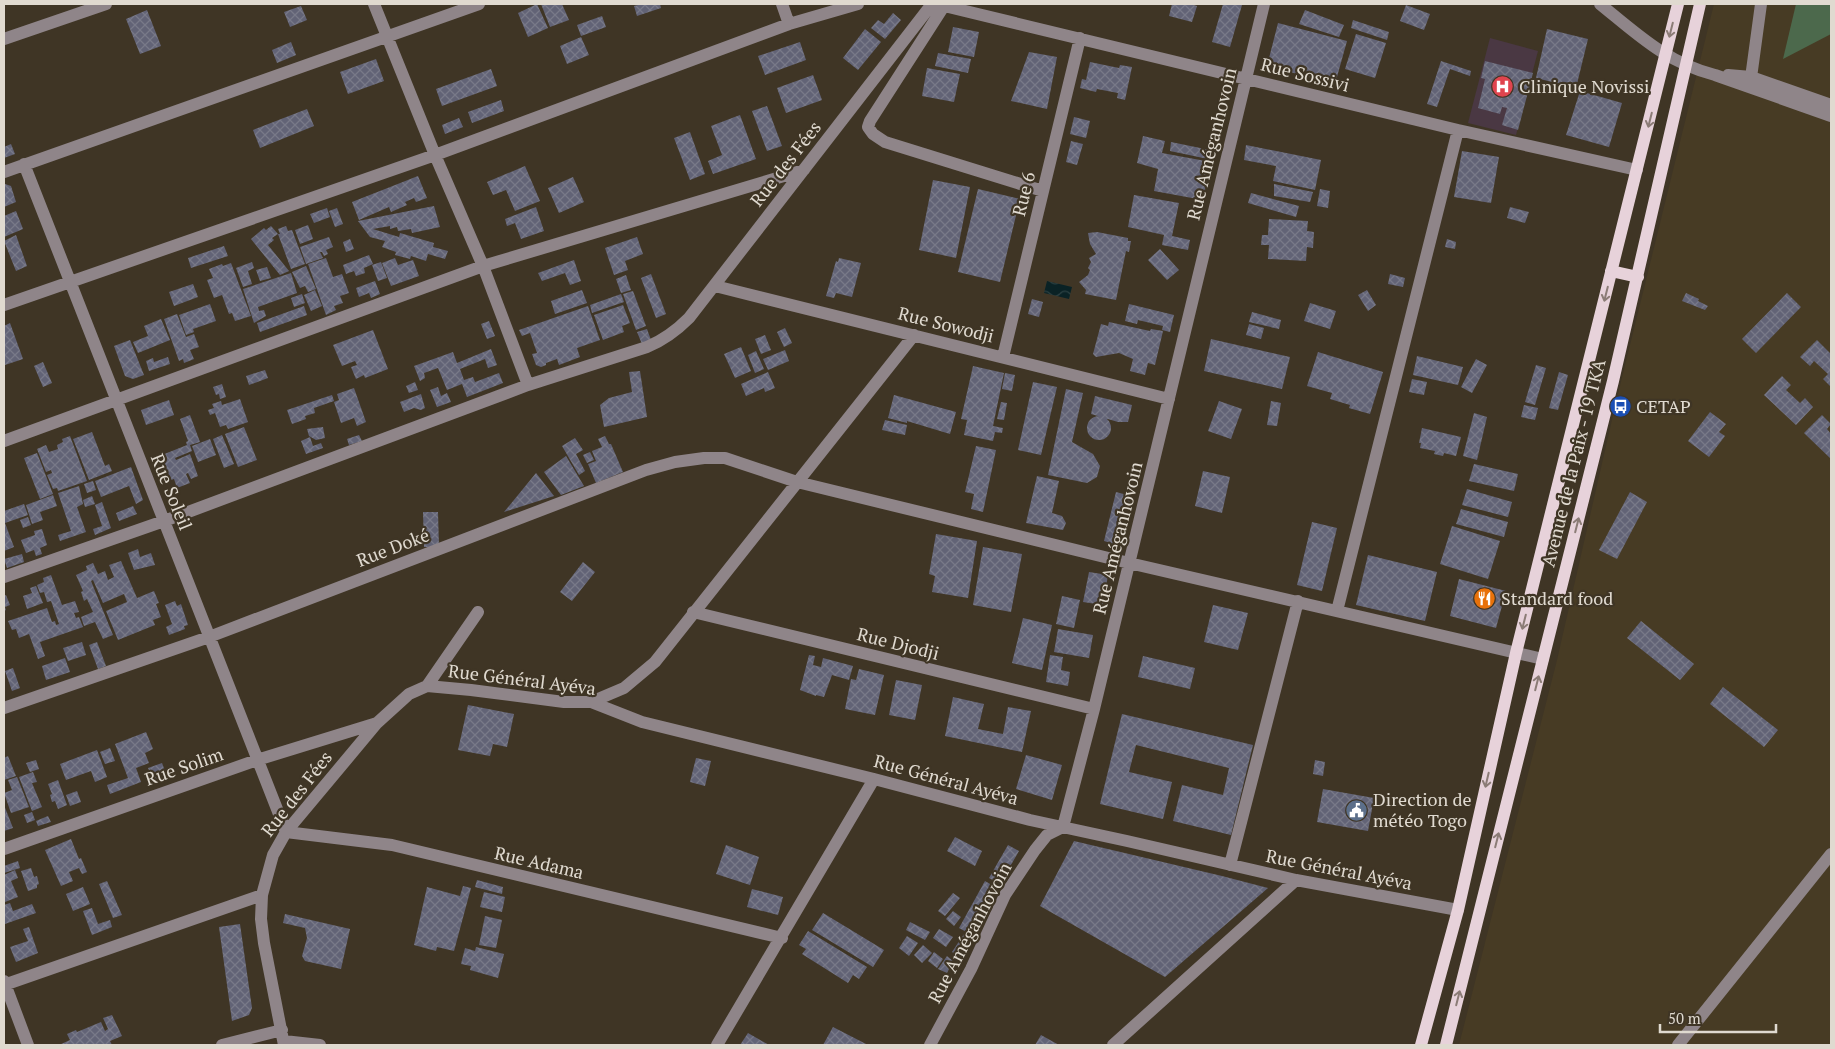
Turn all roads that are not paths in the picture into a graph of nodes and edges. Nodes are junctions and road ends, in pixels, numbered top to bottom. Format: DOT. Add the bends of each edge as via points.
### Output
graph roads {
  1 [pos="106,4"];
  2 [pos="374,4"];
  3 [pos="479,4"];
  4 [pos="782,4"];
  5 [pos="858,4"];
  6 [pos="937,4"];
  7 [pos="1264,4"];
  8 [pos="1600,4"];
  9 [pos="1678,4"];
  10 [pos="1700,4"];
  11 [pos="1761,4"];
  12 [pos="789,24"];
  13 [pos="387,37"];
  14 [pos="1080,38"];
  15 [pos="4,39"];
  16 [pos="1665,56"];
  17 [pos="1686,65"];
  18 [pos="1246,78"];
  19 [pos="1750,82"];
  20 [pos="1831,104"];
  21 [pos="1831,116"];
  22 [pos="1458,130"];
  23 [pos="435,155"];
  24 [pos="24,164"];
  25 [pos="804,170"];
  26 [pos="1637,170"];
  27 [pos="4,172"];
  28 [pos="1043,191"];
  29 [pos="483,266"];
  30 [pos="1612,271"];
  31 [pos="1638,277"];
  32 [pos="70,282"];
  33 [pos="715,286"];
  34 [pos="4,305"];
  35 [pos="914,335"];
  36 [pos="1003,357"];
  37 [pos="528,384"];
  38 [pos="1169,399"];
  39 [pos="116,401"];
  40 [pos="4,441"];
  41 [pos="797,482"];
  42 [pos="164,521"];
  43 [pos="1130,563"];
  44 [pos="4,577"];
  45 [pos="1298,601"];
  46 [pos="1337,611"];
  47 [pos="478,612"];
  48 [pos="693,612"];
  49 [pos="209,637"];
  50 [pos="1516,653"];
  51 [pos="1543,659"];
  52 [pos="427,686"];
  53 [pos="591,702"];
  54 [pos="4,708"];
  55 [pos="1094,709"];
  56 [pos="376,723"];
  57 [pos="258,760"];
  58 [pos="874,779"];
  59 [pos="1063,827"];
  60 [pos="286,832"];
  61 [pos="4,849"];
  62 [pos="1831,854"];
  63 [pos="1230,865"];
  64 [pos="1296,880"];
  65 [pos="262,895"];
  66 [pos="1458,910"];
  67 [pos="782,938"];
  68 [pos="4,983"];
  69 [pos="283,1039"];
  70 [pos="28,1045"];
  71 [pos="222,1045"];
  72 [pos="320,1045"];
  73 [pos="717,1045"];
  74 [pos="930,1045"];
  75 [pos="1113,1045"];
  76 [pos="1421,1045"];
  77 [pos="1446,1045"];
  78 [pos="1678,1045"];
  1 -- 15 [label="street"];
  2 -- 13 [label="street"];
  3 -- 13 [label="street"];
  4 -- 12 [label="street"];
  5 -- 12 [label="street"];
  6 -- 14 [label="street, Rue Sossivi"];
  6 -- 25 [label="street, Rue des Fées"];
  6 -- 28 [label="street" via="868,128 885,142"];
  7 -- 18 [label="street, Rue Améganhovoin"];
  8 -- 16 [label="street"];
  9 -- 16 [label="main road, Avenue de la Paix - 19 TKA, one-way"];
  10 -- 17 [label="main road, Avenue de la Paix - 19 TKA"];
  11 -- 19 [label="street"];
  12 -- 23 [label="street"];
  13 -- 23 [label="street"];
  13 -- 24 [label="street"];
  14 -- 18 [label="street, Rue Sossivi"];
  14 -- 28 [label="street, Rue 6"];
  16 -- 17 [label="street"];
  16 -- 26 [label="main road, Avenue de la Paix - 19 TKA, one-way"];
  17 -- 19 [label="street"];
  17 -- 31 [label="main road, Avenue de la Paix - 19 TKA"];
  18 -- 22 [label="street, Rue Sossivi"];
  18 -- 38 [label="street, Rue Améganhovoin"];
  19 -- 20 [label="street"];
  19 -- 21 [label="street"];
  22 -- 26 [label="street, Rue Sossivi"];
  22 -- 46 [label="street"];
  23 -- 29 [label="street"];
  23 -- 32 [label="street"];
  24 -- 27 [label="street"];
  24 -- 32 [label="street, Rue Soleil"];
  25 -- 29 [label="street"];
  25 -- 33 [label="street, Rue des Fées"];
  26 -- 30 [label="main road, Avenue de la Paix - 19 TKA"];
  28 -- 36 [label="street, Rue 6"];
  29 -- 37 [label="street"];
  29 -- 39 [label="street"];
  30 -- 31 [label="main road"];
  30 -- 50 [label="main road, Avenue de la Paix - 19 TKA, one-way"];
  51 -- 31 [label="main road, Avenue de la Paix - 19 TKA, one-way"];
  32 -- 34 [label="street"];
  32 -- 39 [label="street, Rue Soleil"];
  33 -- 35 [label="street, Rue Sowodji"];
  33 -- 37 [label="street, Rue des Fées" via="689,318 662,340"];
  35 -- 36 [label="street, Rue Sowodji"];
  35 -- 41 [label="street"];
  36 -- 38 [label="street, Rue Sowodji"];
  37 -- 42 [label="street, Rue des Fées"];
  38 -- 43 [label="street, Rue Améganhovoin"];
  39 -- 40 [label="street"];
  39 -- 42 [label="street, Rue Soleil"];
  41 -- 43 [label="street, Rue Doké"];
  41 -- 48 [label="street"];
  41 -- 49 [label="street, Rue Doké" via="725,458 675,462"];
  42 -- 44 [label="street, Rue des Fées"];
  42 -- 49 [label="street, Rue Soleil"];
  43 -- 45 [label="street, Rue Doké"];
  43 -- 55 [label="street, Rue Améganhovoin"];
  45 -- 46 [label="street, Rue Doké"];
  45 -- 63 [label="street"];
  46 -- 50 [label="street, Rue Doké"];
  47 -- 52 [label="street, Rue des Fées"];
  48 -- 53 [label="street" via="655,662 640,676 624,688"];
  48 -- 55 [label="street, Rue Djodji"];
  49 -- 54 [label="street, Rue Doké"];
  49 -- 57 [label="street, Rue Soleil"];
  50 -- 51 [label="street, Rue Doké"];
  50 -- 66 [label="main road, Avenue de la Paix - 19 TKA, one-way"];
  77 -- 51 [label="main road, Avenue de la Paix - 19 TKA, one-way"];
  52 -- 53 [label="street, Rue Général Ayéva" via="564,702"];
  52 -- 56 [label="street, Rue des Fées" via="408,694"];
  53 -- 58 [label="street, Rue Général Ayéva" via="642,722"];
  55 -- 59 [label="street, Rue Améganhovoin"];
  56 -- 57 [label="street, Rue Solim"];
  56 -- 60 [label="street, Rue des Fées"];
  57 -- 60 [label="street, Rue Soleil"];
  57 -- 61 [label="street, Rue Solim"];
  58 -- 59 [label="street, Rue Général Ayéva"];
  58 -- 67 [label="street"];
  59 -- 63 [label="street, Rue Général Ayéva"];
  59 -- 74 [label="street, Rue Améganhovoin" via="1047,835 1006,895"];
  60 -- 65 [label="street, Rue des Fées" via="273,855"];
  60 -- 67 [label="street, Rue Adama" via="392,845"];
  62 -- 78 [label="street"];
  63 -- 64 [label="street, Rue Général Ayéva"];
  64 -- 66 [label="street, Rue Général Ayéva"];
  64 -- 75 [label="street"];
  65 -- 68 [label="street"];
  65 -- 69 [label="street, Rue des Fées" via="264,943"];
  66 -- 76 [label="main road, Avenue de la Paix - 19 TKA"];
  67 -- 73 [label="street"];
  68 -- 70 [label="street"];
  69 -- 71 [label="street"];
  69 -- 72 [label="street"];
}
